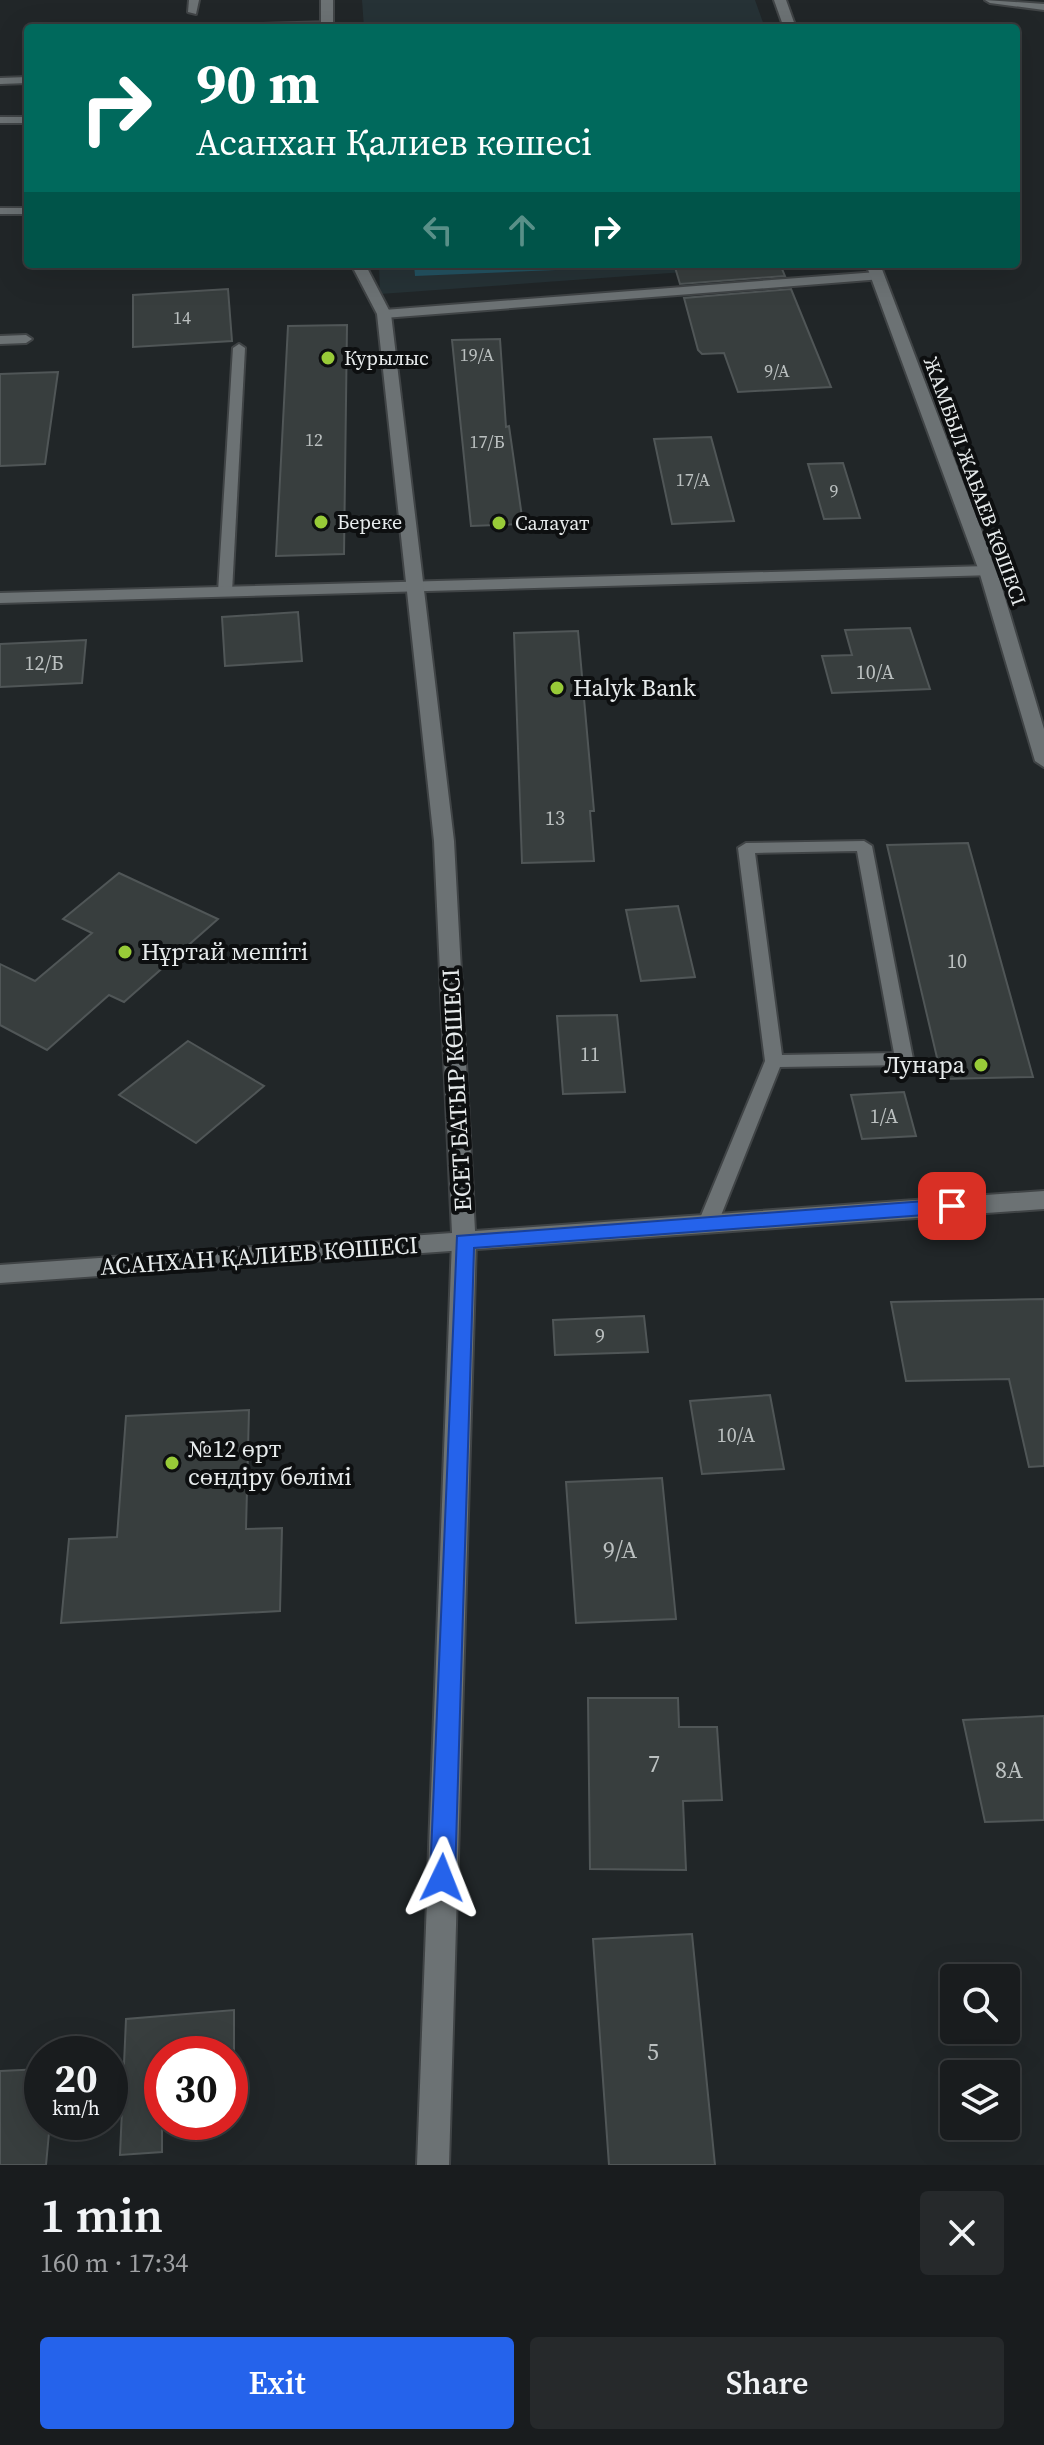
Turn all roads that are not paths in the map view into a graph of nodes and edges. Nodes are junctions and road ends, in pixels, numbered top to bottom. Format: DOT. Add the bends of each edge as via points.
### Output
graph roads {
  1 [pos="194,0"];
  2 [pos="327,0"];
  3 [pos="780,0"];
  4 [pos="990,0"];
  5 [pos="1044,7"];
  6 [pos="193,12"];
  7 [pos="327,24"];
  8 [pos="789,24"];
  9 [pos="24,80"];
  10 [pos="0,81"];
  11 [pos="0,120"];
  12 [pos="24,120"];
  13 [pos="0,211"];
  14 [pos="24,211"];
  15 [pos="360,268"];
  16 [pos="875,270"];
  17 [pos="384,314"];
  18 [pos="26,339"];
  19 [pos="0,340"];
  20 [pos="239,348"];
  21 [pos="988,571"];
  22 [pos="413,587"];
  23 [pos="225,592"];
  24 [pos="0,598"];
  25 [pos="1044,761"];
  26 [pos="774,1061"];
  27 [pos="1044,1200"];
  28 [pos="708,1223"];
  29 [pos="464,1241"];
  30 [pos="0,1274"];
  31 [pos="433,2165"];
  1 -- 6 [label="lane"];
  2 -- 7 [label="street"];
  3 -- 8 [label="street"];
  4 -- 5 [label="lane"];
  9 -- 10 [label="lane"];
  11 -- 12 [label="lane"];
  13 -- 14 [label="lane"];
  15 -- 17 [label="street, ЕСЕТ БАТЫР КӨШЕСІ"];
  16 -- 17 [label="street"];
  16 -- 21 [label="street, ЖАМБЫЛ ЖАБАЕВ КӨШЕСІ"];
  17 -- 22 [label="street, ЕСЕТ БАТЫР КӨШЕСІ"];
  18 -- 19 [label="lane"];
  20 -- 23 [label="lane"];
  21 -- 22 [label="street"];
  21 -- 25 [label="street, ЖАМБЫЛ ЖАБАЕВ КӨШЕСІ"];
  22 -- 23 [label="street"];
  22 -- 29 [label="street, ЕСЕТ БАТЫР КӨШЕСІ" via="444,841"];
  23 -- 24 [label="street"];
  26 -- 26 [label="lane" via="904,1059 864,846 746,848"];
  26 -- 28 [label="lane"];
  27 -- 28 [label="street, АСАНХАН ҚАЛИЕВ КӨШЕСІ"];
  28 -- 29 [label="street, АСАНХАН ҚАЛИЕВ КӨШЕСІ"];
  29 -- 30 [label="street, АСАНХАН ҚАЛИЕВ КӨШЕСІ"];
  29 -- 31 [label="street, ЕСЕТ БАТЫР КӨШЕСІ"];
}
